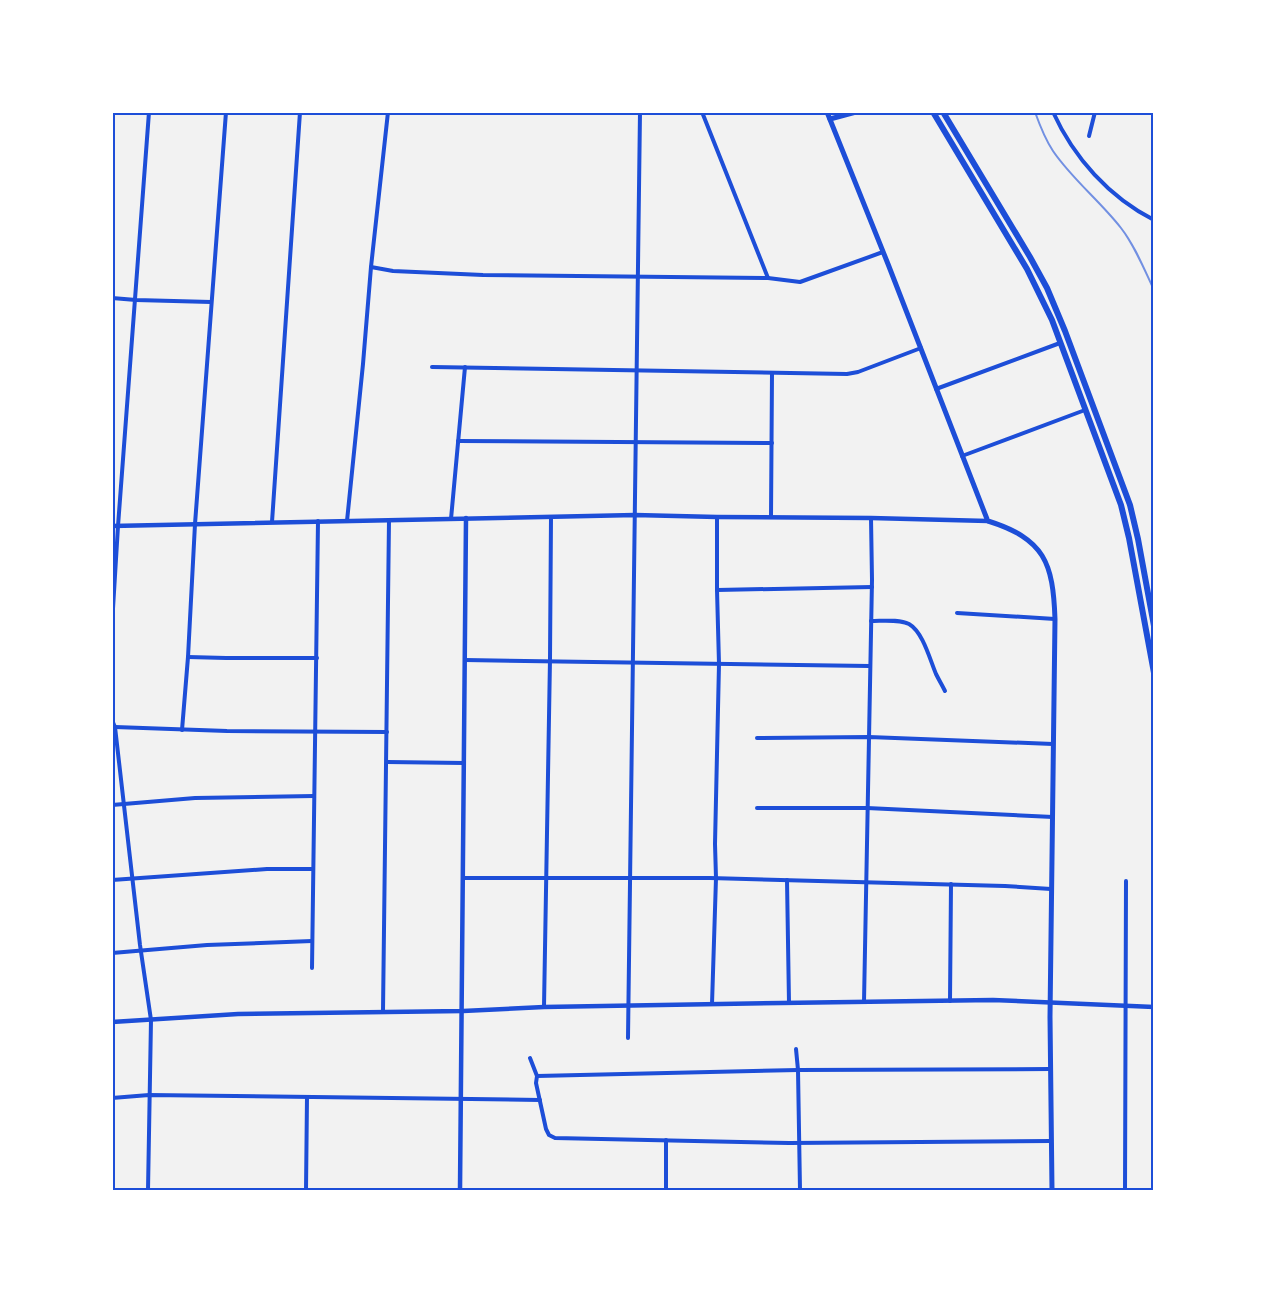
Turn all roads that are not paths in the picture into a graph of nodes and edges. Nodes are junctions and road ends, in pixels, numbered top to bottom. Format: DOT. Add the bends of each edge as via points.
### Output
graph roads {
  1 [pos="149,112"];
  2 [pos="226,112"];
  3 [pos="300,112"];
  4 [pos="388,112"];
  5 [pos="640,112"];
  6 [pos="702,112"];
  7 [pos="856,112"];
  8 [pos="933,112"];
  9 [pos="943,112"];
  10 [pos="1053,112"];
  11 [pos="1095,112"];
  12 [pos="829,116"];
  13 [pos="1089,136"];
  14 [pos="1154,220"];
  15 [pos="883,252"];
  16 [pos="371,267"];
  17 [pos="638,277"];
  18 [pos="768,278"];
  19 [pos="112,298"];
  20 [pos="136,300"];
  21 [pos="211,302"];
  22 [pos="1061,343"];
  23 [pos="921,348"];
  24 [pos="432,367"];
  25 [pos="465,367"];
  26 [pos="637,371"];
  27 [pos="772,373"];
  28 [pos="936,389"];
  29 [pos="1086,410"];
  30 [pos="458,441"];
  31 [pos="635,442"];
  32 [pos="772,443"];
  33 [pos="962,456"];
  34 [pos="635,515"];
  35 [pos="551,517"];
  36 [pos="717,517"];
  37 [pos="771,517"];
  38 [pos="466,518"];
  39 [pos="871,518"];
  40 [pos="451,519"];
  41 [pos="389,520"];
  42 [pos="318,521"];
  43 [pos="347,521"];
  44 [pos="988,521"];
  45 [pos="272,522"];
  46 [pos="195,524"];
  47 [pos="115,526"];
  48 [pos="872,587"];
  49 [pos="717,590"];
  50 [pos="957,613"];
  51 [pos="1055,619"];
  52 [pos="871,621"];
  53 [pos="112,625"];
  54 [pos="1154,626"];
  55 [pos="188,657"];
  56 [pos="317,658"];
  57 [pos="465,660"];
  58 [pos="550,661"];
  59 [pos="634,663"];
  60 [pos="719,664"];
  61 [pos="870,666"];
  62 [pos="1154,674"];
  63 [pos="945,691"];
  64 [pos="112,720"];
  65 [pos="115,727"];
  66 [pos="182,730"];
  67 [pos="315,731"];
  68 [pos="387,732"];
  69 [pos="869,737"];
  70 [pos="757,738"];
  71 [pos="1054,744"];
  72 [pos="387,762"];
  73 [pos="464,763"];
  74 [pos="314,796"];
  75 [pos="123,804"];
  76 [pos="112,805"];
  77 [pos="757,808"];
  78 [pos="867,808"];
  79 [pos="1053,817"];
  80 [pos="312,868"];
  81 [pos="132,878"];
  82 [pos="464,878"];
  83 [pos="547,878"];
  84 [pos="630,878"];
  85 [pos="716,878"];
  86 [pos="112,880"];
  87 [pos="787,880"];
  88 [pos="1126,881"];
  89 [pos="866,882"];
  90 [pos="951,884"];
  91 [pos="1052,889"];
  92 [pos="312,941"];
  93 [pos="141,951"];
  94 [pos="112,952"];
  95 [pos="312,968"];
  96 [pos="950,1001"];
  97 [pos="789,1002"];
  98 [pos="864,1002"];
  99 [pos="1051,1002"];
  100 [pos="712,1004"];
  101 [pos="629,1006"];
  102 [pos="1125,1006"];
  103 [pos="544,1007"];
  104 [pos="1154,1007"];
  105 [pos="383,1011"];
  106 [pos="463,1011"];
  107 [pos="151,1020"];
  108 [pos="112,1022"];
  109 [pos="628,1038"];
  110 [pos="796,1049"];
  111 [pos="530,1058"];
  112 [pos="1051,1069"];
  113 [pos="798,1070"];
  114 [pos="537,1076"];
  115 [pos="149,1095"];
  116 [pos="307,1097"];
  117 [pos="112,1098"];
  118 [pos="462,1098"];
  119 [pos="540,1100"];
  120 [pos="666,1140"];
  121 [pos="1051,1141"];
  122 [pos="799,1142"];
  123 [pos="148,1191"];
  124 [pos="306,1191"];
  125 [pos="460,1191"];
  126 [pos="666,1191"];
  127 [pos="800,1191"];
  128 [pos="1052,1191"];
  129 [pos="1125,1191"];
  1 -- 20 [label="street"];
  2 -- 21 [label="street"];
  3 -- 45 [label="street"];
  4 -- 16 [label="street"];
  5 -- 17 [label="street"];
  6 -- 18 [label="street"];
  7 -- 12 [label="main road"];
  8 -- 22 [label="highway" via="1027,269"];
  9 -- 54 [label="highway" via="1057,309 1133,516"];
  10 -- 14 [label="street" via="1069,143 1092,173 1119,198"];
  11 -- 13 [label="street"];
  12 -- 15 [label="main road"];
  15 -- 18 [label="street" via="800,282"];
  15 -- 23 [label="main road"];
  16 -- 17 [label="street" via="483,275"];
  16 -- 43 [label="street"];
  17 -- 18 [label="street"];
  17 -- 26 [label="street"];
  19 -- 20 [label="street"];
  20 -- 21 [label="street"];
  20 -- 47 [label="street"];
  21 -- 46 [label="street"];
  22 -- 28 [label="street"];
  22 -- 29 [label="highway"];
  23 -- 27 [label="street" via="854,373"];
  23 -- 28 [label="main road"];
  24 -- 25 [label="street"];
  25 -- 26 [label="street"];
  25 -- 30 [label="street"];
  26 -- 27 [label="street"];
  26 -- 31 [label="street"];
  27 -- 32 [label="street"];
  28 -- 33 [label="main road"];
  29 -- 33 [label="street"];
  29 -- 62 [label="highway" via="1127,526"];
  30 -- 31 [label="street"];
  30 -- 40 [label="street"];
  31 -- 32 [label="street"];
  31 -- 34 [label="street"];
  32 -- 37 [label="street"];
  33 -- 44 [label="main road"];
  34 -- 35 [label="street"];
  34 -- 36 [label="street"];
  34 -- 59 [label="street"];
  35 -- 38 [label="street"];
  35 -- 58 [label="street"];
  36 -- 37 [label="street"];
  36 -- 49 [label="street"];
  37 -- 39 [label="street"];
  38 -- 40 [label="street"];
  38 -- 57 [label="street"];
  39 -- 44 [label="street"];
  39 -- 48 [label="street"];
  40 -- 41 [label="street"];
  41 -- 43 [label="street"];
  41 -- 68 [label="street"];
  42 -- 43 [label="street"];
  42 -- 45 [label="street"];
  42 -- 56 [label="street"];
  44 -- 51 [label="main road" via="1019,534 1040,552 1051,577"];
  45 -- 46 [label="street"];
  46 -- 47 [label="street"];
  46 -- 55 [label="street"];
  47 -- 53 [label="street"];
  48 -- 49 [label="street"];
  48 -- 52 [label="street"];
  49 -- 60 [label="street"];
  50 -- 51 [label="street"];
  51 -- 71 [label="main road"];
  52 -- 61 [label="street"];
  52 -- 63 [label="street" via="899,621 915,629"];
  55 -- 56 [label="street"];
  55 -- 66 [label="street"];
  56 -- 67 [label="street"];
  57 -- 58 [label="street"];
  57 -- 73 [label="street"];
  58 -- 59 [label="street"];
  58 -- 83 [label="street"];
  59 -- 60 [label="street"];
  59 -- 84 [label="street"];
  60 -- 61 [label="street"];
  60 -- 85 [label="street"];
  61 -- 69 [label="street"];
  64 -- 65 [label="street"];
  65 -- 66 [label="street"];
  65 -- 75 [label="street"];
  66 -- 67 [label="street"];
  67 -- 68 [label="street"];
  67 -- 74 [label="street"];
  68 -- 72 [label="street"];
  69 -- 70 [label="street"];
  69 -- 71 [label="street"];
  69 -- 78 [label="street"];
  71 -- 79 [label="main road"];
  72 -- 73 [label="street"];
  72 -- 105 [label="street"];
  73 -- 82 [label="street"];
  74 -- 75 [label="street"];
  74 -- 80 [label="street"];
  75 -- 76 [label="street"];
  75 -- 81 [label="street"];
  77 -- 78 [label="street"];
  78 -- 79 [label="street"];
  78 -- 89 [label="street"];
  79 -- 91 [label="main road"];
  80 -- 81 [label="street"];
  80 -- 92 [label="street"];
  81 -- 86 [label="street"];
  81 -- 93 [label="street"];
  82 -- 83 [label="street"];
  82 -- 106 [label="street"];
  83 -- 84 [label="street"];
  83 -- 103 [label="street"];
  84 -- 85 [label="street"];
  84 -- 101 [label="street"];
  85 -- 87 [label="street"];
  85 -- 100 [label="street"];
  87 -- 89 [label="street"];
  87 -- 97 [label="street"];
  88 -- 102 [label="street"];
  89 -- 90 [label="street"];
  89 -- 98 [label="street"];
  90 -- 91 [label="street"];
  90 -- 96 [label="street"];
  91 -- 99 [label="main road"];
  92 -- 93 [label="street"];
  92 -- 95 [label="street"];
  93 -- 94 [label="street"];
  93 -- 107 [label="street"];
  96 -- 98 [label="street"];
  96 -- 99 [label="street"];
  97 -- 98 [label="street"];
  97 -- 100 [label="street"];
  99 -- 102 [label="street"];
  99 -- 112 [label="main road"];
  100 -- 101 [label="street"];
  101 -- 103 [label="street"];
  101 -- 109 [label="street"];
  102 -- 104 [label="street"];
  102 -- 129 [label="street"];
  103 -- 106 [label="street"];
  105 -- 106 [label="street"];
  105 -- 107 [label="street"];
  106 -- 118 [label="street"];
  107 -- 108 [label="street"];
  107 -- 115 [label="street"];
  110 -- 113 [label="street"];
  111 -- 114 [label="street"];
  112 -- 113 [label="street"];
  112 -- 121 [label="main road"];
  113 -- 114 [label="street"];
  113 -- 122 [label="street"];
  114 -- 119 [label="street"];
  115 -- 116 [label="street"];
  115 -- 117 [label="street"];
  115 -- 123 [label="street"];
  116 -- 118 [label="street"];
  116 -- 124 [label="street"];
  118 -- 119 [label="street"];
  118 -- 125 [label="street"];
  119 -- 120 [label="street" via="546,1129 555,1138"];
  120 -- 122 [label="street"];
  120 -- 126 [label="street"];
  121 -- 122 [label="street"];
  121 -- 128 [label="main road"];
  122 -- 127 [label="street"];
}
